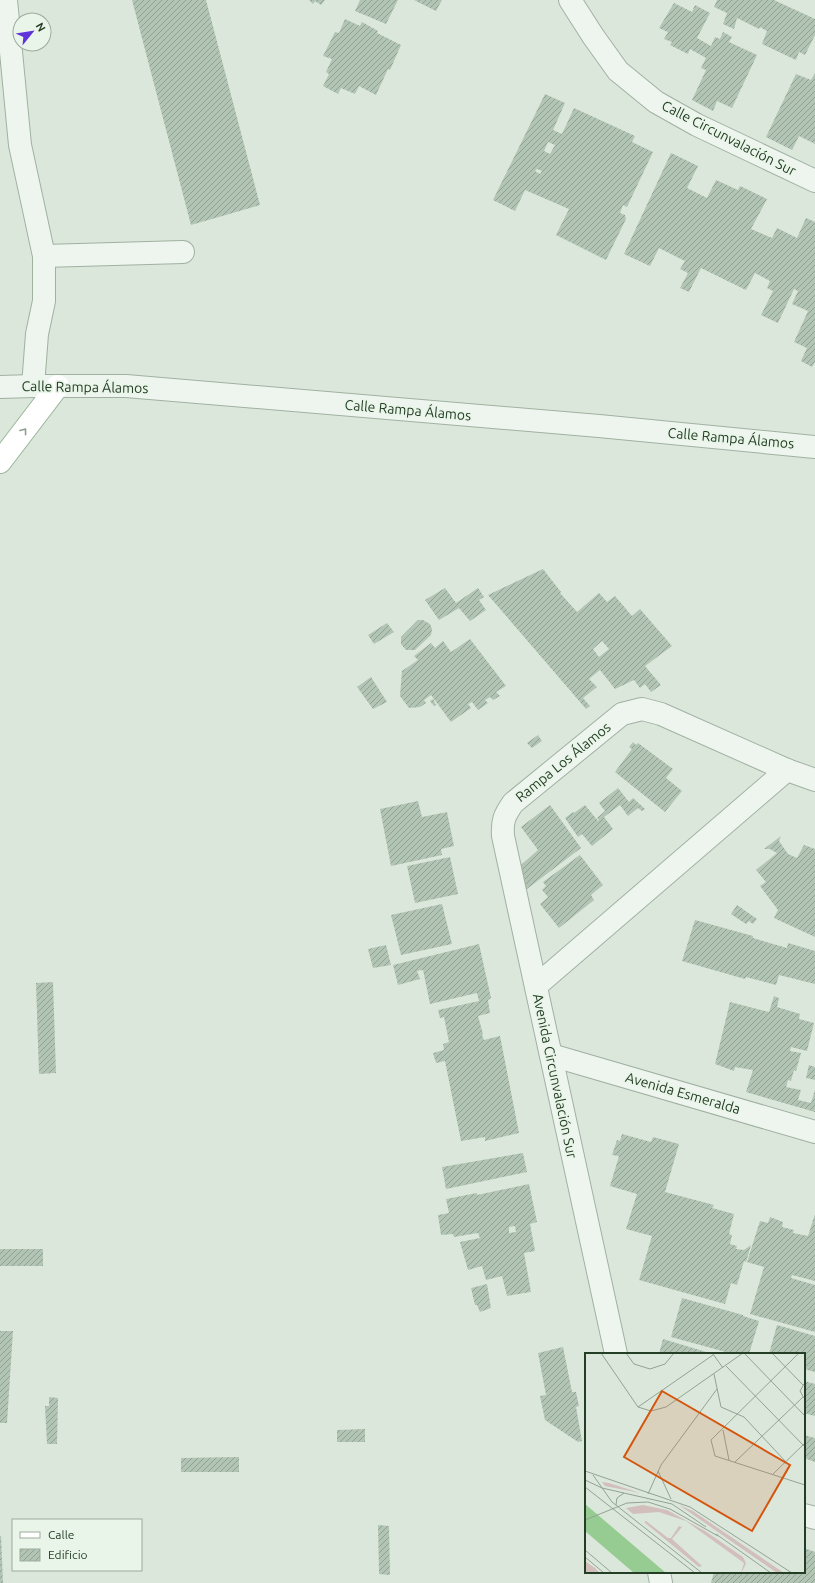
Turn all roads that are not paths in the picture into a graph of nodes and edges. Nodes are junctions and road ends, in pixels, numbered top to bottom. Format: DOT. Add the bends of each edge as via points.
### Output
graph roads {
  1 [pos="6,0"];
  2 [pos="570,0"];
  3 [pos="815,181"];
  4 [pos="183,252"];
  5 [pos="44,256"];
  6 [pos="1,382"];
  7 [pos="34,386"];
  8 [pos="58,386"];
  9 [pos="815,447"];
  10 [pos="0,462"];
  11 [pos="787,770"];
  12 [pos="815,780"];
  13 [pos="536,986"];
  14 [pos="551,1055"];
  15 [pos="815,1132"];
  16 [pos="616,1353"];
  17 [pos="805,1515"];
  18 [pos="815,1518"];
  19 [pos="660,1573"];
  20 [pos="662,1583"];
  1 -- 5 [label="street" via="20,145"];
  2 -- 3 [label="street, Calle Circunvalación Sur" via="618,71 656,102 697,125"];
  4 -- 5 [label="street"];
  5 -- 7 [label="street" via="44,301 37,334"];
  6 -- 7 [label="street, Calle Rampa Álamos"];
  7 -- 8 [label="street, Calle Rampa Álamos"];
  8 -- 9 [label="street, Calle Rampa Álamos" via="126,386"];
  10 -- 8 [label="main road, one-way"];
  11 -- 12 [label="street"];
  11 -- 13 [label="street, Avenida Circunvalación Sur"];
  11 -- 13 [label="street, Rampa Los Álamos" via="661,714 642,709 622,714 513,803 502,823 503,836"];
  13 -- 14 [label="street, Avenida Circunvalación Sur"];
  14 -- 15 [label="street, Avenida Esmeralda"];
  14 -- 16 [label="street, Avenida Circunvalación Sur"];
  17 -- 18 [label="street"];
  19 -- 20 [label="street"];
}
